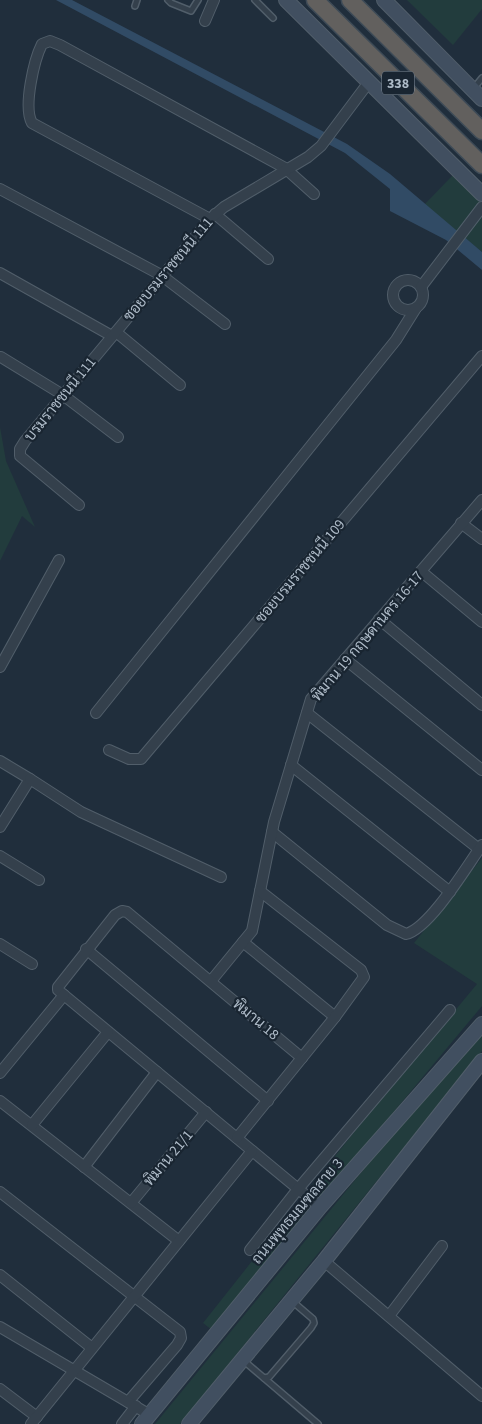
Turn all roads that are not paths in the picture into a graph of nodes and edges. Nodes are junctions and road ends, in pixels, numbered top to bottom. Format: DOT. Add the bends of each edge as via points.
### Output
graph roads {
  1 [pos="137,0"];
  2 [pos="168,0"];
  3 [pos="198,0"];
  4 [pos="214,0"];
  5 [pos="255,0"];
  6 [pos="286,0"];
  7 [pos="315,0"];
  8 [pos="350,0"];
  9 [pos="384,0"];
  10 [pos="135,6"];
  11 [pos="273,18"];
  12 [pos="205,22"];
  13 [pos="482,78"];
  14 [pos="369,82"];
  15 [pos="477,94"];
  16 [pos="482,131"];
  17 [pos="482,165"];
  18 [pos="285,168"];
  19 [pos="0,189"];
  20 [pos="314,194"];
  21 [pos="482,194"];
  22 [pos="482,207"];
  23 [pos="212,216"];
  24 [pos="268,259"];
  25 [pos="0,274"];
  26 [pos="161,275"];
  27 [pos="421,287"];
  28 [pos="416,308"];
  29 [pos="225,324"];
  30 [pos="114,334"];
  31 [pos="104,344"];
  32 [pos="482,356"];
  33 [pos="1,357"];
  34 [pos="180,386"];
  35 [pos="63,395"];
  36 [pos="118,437"];
  37 [pos="482,500"];
  38 [pos="79,505"];
  39 [pos="461,523"];
  40 [pos="482,539"];
  41 [pos="58,560"];
  42 [pos="422,572"];
  43 [pos="379,619"];
  44 [pos="482,622"];
  45 [pos="345,659"];
  46 [pos="0,667"];
  47 [pos="482,705"];
  48 [pos="96,713"];
  49 [pos="308,713"];
  50 [pos="109,750"];
  51 [pos="0,761"];
  52 [pos="291,766"];
  53 [pos="482,770"];
  54 [pos="30,779"];
  55 [pos="0,827"];
  56 [pos="272,832"];
  57 [pos="481,847"];
  58 [pos="0,856"];
  59 [pos="221,877"];
  60 [pos="39,880"];
  61 [pos="260,891"];
  62 [pos="450,892"];
  63 [pos="243,942"];
  64 [pos="0,944"];
  65 [pos="86,950"];
  66 [pos="32,964"];
  67 [pos="210,981"];
  68 [pos="64,995"];
  69 [pos="450,1010"];
  70 [pos="335,1017"];
  71 [pos="482,1017"];
  72 [pos="482,1024"];
  73 [pos="108,1032"];
  74 [pos="457,1050"];
  75 [pos="302,1058"];
  76 [pos="480,1063"];
  77 [pos="157,1072"];
  78 [pos="0,1073"];
  79 [pos="0,1100"];
  80 [pos="268,1101"];
  81 [pos="206,1112"];
  82 [pos="32,1126"];
  83 [pos="237,1138"];
  84 [pos="252,1151"];
  85 [pos="84,1167"];
  86 [pos="298,1189"];
  87 [pos="0,1192"];
  88 [pos="131,1203"];
  89 [pos="320,1207"];
  90 [pos="179,1241"];
  91 [pos="442,1246"];
  92 [pos="250,1250"];
  93 [pos="324,1261"];
  94 [pos="0,1275"];
  95 [pos="134,1297"];
  96 [pos="291,1300"];
  97 [pos="389,1316"];
  98 [pos="0,1327"];
  99 [pos="92,1348"];
  100 [pos="242,1360"];
  101 [pos="75,1370"];
  102 [pos="264,1378"];
  103 [pos="0,1389"];
  104 [pos="482,1396"];
  105 [pos="132,1404"];
  106 [pos="146,1419"];
  107 [pos="34,1420"];
  108 [pos="122,1424"];
  109 [pos="189,1424"];
  110 [pos="318,1424"];
  1 -- 10 [label="lane"];
  2 -- 3 [label="lane" via="192,11"];
  4 -- 12 [label="street"];
  5 -- 11 [label="lane"];
  6 -- 14 [label="main road, 338"];
  7 -- 17 [label="highway, 338"];
  8 -- 16 [label="highway, 338"];
  9 -- 15 [label="main road"];
  13 -- 15 [label="lane"];
  14 -- 18 [label="street, ซอยบรมราชชนนี 111" via="321,146"];
  14 -- 21 [label="main road, 338"];
  18 -- 20 [label="street"];
  18 -- 23 [label="street, ซอยบรมราชชนนี 111"];
  18 -- 23 [label="street" via="60,45 50,41 42,44 27,115 32,123"];
  19 -- 26 [label="street"];
  22 -- 27 [label="street"];
  23 -- 24 [label="street"];
  23 -- 26 [label="street, ซอยบรมราชชนนี 111"];
  25 -- 30 [label="street"];
  26 -- 29 [label="street"];
  26 -- 30 [label="street, ซอยบรมราชชนนี 111"];
  27 -- 28 [label="street" via="423,298"];
  27 -- 28 [label="street" via="405,280 395,287 393,294 403,309"];
  28 -- 48 [label="street" via="396,340"];
  30 -- 31 [label="street, ซอยบรมราชชนนี 111"];
  30 -- 34 [label="street"];
  31 -- 35 [label="street, บรมราชชนนี 111"];
  32 -- 50 [label="street, ซอยบรมราชชนนี 109" via="141,759 129,760"];
  33 -- 35 [label="street"];
  35 -- 36 [label="street"];
  35 -- 38 [label="street, บรมราชชนนี 111" via="20,449 20,456"];
  37 -- 39 [label="street, พิมาน 19 กฤษดานคร 16-17"];
  39 -- 40 [label="street"];
  39 -- 42 [label="street, พิมาน 19 กฤษดานคร 16-17"];
  41 -- 46 [label="street"];
  42 -- 43 [label="street, พิมาน 19 กฤษดานคร 16-17"];
  42 -- 44 [label="street"];
  43 -- 45 [label="street, พิมาน 19 กฤษดานคร 16-17"];
  43 -- 47 [label="street"];
  45 -- 49 [label="street, พิมาน 19 กฤษดานคร 16-17" via="311,699"];
  45 -- 53 [label="street"];
  49 -- 52 [label="street, พิมาน 19 กฤษดานคร 16-17"];
  49 -- 57 [label="street"];
  51 -- 54 [label="street"];
  52 -- 56 [label="street, พิมาน 19 กฤษดานคร 16-17"];
  52 -- 62 [label="street"];
  54 -- 55 [label="street"];
  54 -- 59 [label="street" via="81,812"];
  56 -- 61 [label="street, พิมาน 19 กฤษดานคร 16-17"];
  56 -- 62 [label="street" via="388,925 406,934 420,927"];
  57 -- 62 [label="street"];
  58 -- 60 [label="street"];
  61 -- 63 [label="street, พิมาน 19 กฤษดานคร 16-17" via="252,931"];
  61 -- 70 [label="street" via="361,970 364,977"];
  63 -- 67 [label="street, พิมาน 19 กฤษดานคร 16-17"];
  63 -- 70 [label="street"];
  64 -- 66 [label="street"];
  65 -- 67 [label="street, พิมาน 18" via="122,910"];
  65 -- 68 [label="street" via="60,983 58,990"];
  65 -- 80 [label="street"];
  67 -- 75 [label="street, พิมาน 18"];
  68 -- 73 [label="street"];
  68 -- 78 [label="street"];
  69 -- 86 [label="street"];
  70 -- 75 [label="street"];
  71 -- 74 [label="main road"];
  72 -- 74 [label="main road, ถนนพุทธมณฑลสาย 3"];
  73 -- 77 [label="street"];
  73 -- 82 [label="street"];
  74 -- 89 [label="main road, ถนนพุทธมณฑลสาย 3"];
  75 -- 80 [label="street"];
  76 -- 93 [label="main road"];
  77 -- 81 [label="street"];
  77 -- 85 [label="street"];
  79 -- 82 [label="street"];
  80 -- 83 [label="street"];
  81 -- 83 [label="street"];
  81 -- 88 [label="street, พิมาน 21/1"];
  82 -- 85 [label="street"];
  83 -- 84 [label="street"];
  84 -- 86 [label="street"];
  84 -- 90 [label="street"];
  85 -- 88 [label="street"];
  86 -- 89 [label="street"];
  86 -- 92 [label="street"];
  87 -- 95 [label="street"];
  88 -- 90 [label="street"];
  89 -- 106 [label="main road, ถนนพุทธมณฑลสาย 3"];
  90 -- 95 [label="street"];
  91 -- 97 [label="street"];
  93 -- 96 [label="main road"];
  93 -- 97 [label="street"];
  94 -- 99 [label="street"];
  95 -- 99 [label="street"];
  95 -- 105 [label="street" via="180,1332 181,1338"];
  96 -- 100 [label="main road"];
  96 -- 102 [label="lane" via="314,1323 272,1373"];
  97 -- 104 [label="street"];
  98 -- 101 [label="street"];
  99 -- 101 [label="street"];
  100 -- 102 [label="lane"];
  100 -- 109 [label="main road"];
  101 -- 105 [label="street"];
  101 -- 107 [label="street"];
  102 -- 110 [label="lane"];
  103 -- 107 [label="street"];
  105 -- 106 [label="street"];
  105 -- 108 [label="street"];
}
